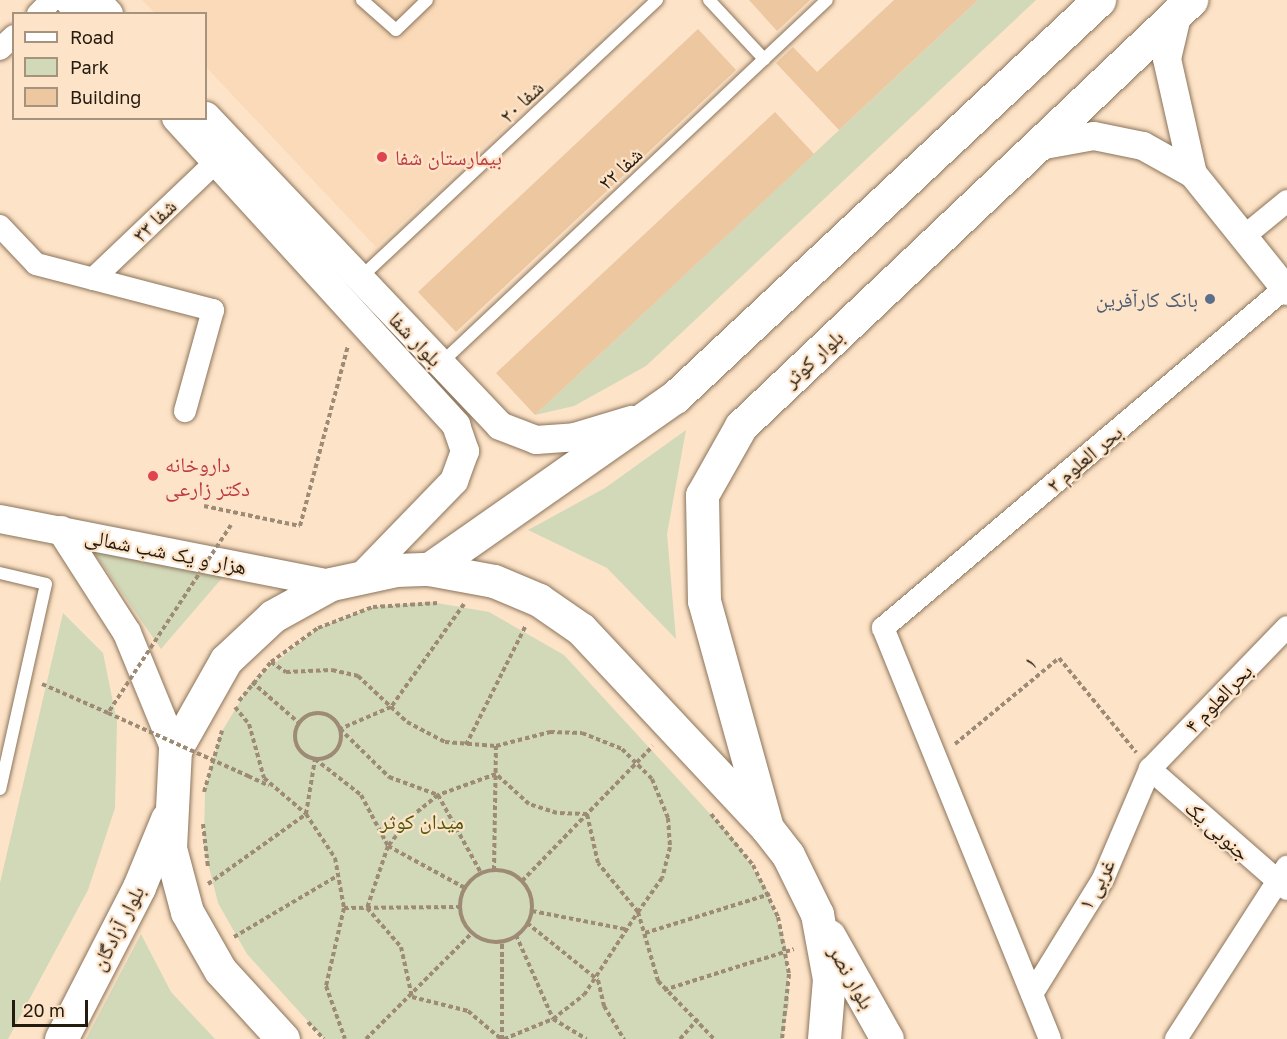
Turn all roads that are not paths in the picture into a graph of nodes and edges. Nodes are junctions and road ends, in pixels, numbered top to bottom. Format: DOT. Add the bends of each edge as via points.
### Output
graph roads {
  1 [pos="52,0"];
  2 [pos="68,0"];
  3 [pos="96,0"];
  4 [pos="362,0"];
  5 [pos="427,0"];
  6 [pos="657,0"];
  7 [pos="710,0"];
  8 [pos="827,0"];
  9 [pos="1099,0"];
  10 [pos="1184,6"];
  11 [pos="40,12"];
  12 [pos="79,12"];
  13 [pos="107,12"];
  14 [pos="12,38"];
  15 [pos="0,49"];
  16 [pos="764,59"];
  17 [pos="207,117"];
  18 [pos="178,120"];
  19 [pos="1039,146"];
  20 [pos="216,162"];
  21 [pos="1193,174"];
  22 [pos="1287,201"];
  23 [pos="0,226"];
  24 [pos="1242,238"];
  25 [pos="93,279"];
  26 [pos="358,279"];
  27 [pos="1286,290"];
  28 [pos="440,364"];
  29 [pos="675,397"];
  30 [pos="185,411"];
  31 [pos="0,519"];
  32 [pos="61,530"];
  33 [pos="429,569"];
  34 [pos="0,573"];
  35 [pos="363,575"];
  36 [pos="331,584"];
  37 [pos="1287,627"];
  38 [pos="176,750"];
  39 [pos="1150,769"];
  40 [pos="0,789"];
  41 [pos="168,815"];
  42 [pos="767,828"];
  43 [pos="1284,880"];
  44 [pos="820,927"];
  45 [pos="1032,994"];
  46 [pos="292,1027"];
  47 [pos="61,1039"];
  48 [pos="824,1039"];
  49 [pos="887,1039"];
  50 [pos="1050,1039"];
  51 [pos="1176,1039"];
  1 -- 11 [label="street"];
  2 -- 12 [label="street"];
  3 -- 13 [label="street"];
  4 -- 5 [label="lane" via="396,30"];
  6 -- 26 [label="lane, شفا ۲۰"];
  7 -- 16 [label="lane"];
  8 -- 16 [label="lane, شفا ۲۲"];
  9 -- 29 [label="main road"];
  10 -- 19 [label="main road, بلوار کوثر"];
  10 -- 21 [label="street" via="1167,59"];
  14 -- 15 [label="street"];
  16 -- 28 [label="lane, شفا ۲۲"];
  17 -- 26 [label="street, بلوار شفا"];
  18 -- 20 [label="street, بلوار شفا"];
  19 -- 21 [label="street" via="1104,138 1143,146"];
  19 -- 42 [label="main road, بلوار کوثر" via="741,426 702,495 704,601"];
  20 -- 25 [label="street, شفا ۳۳"];
  20 -- 35 [label="street, بلوار شفا" via="456,425 465,451 454,481"];
  21 -- 24 [label="street"];
  22 -- 24 [label="street"];
  23 -- 25 [label="street" via="36,264"];
  24 -- 27 [label="street"];
  25 -- 30 [label="street" via="213,310"];
  26 -- 28 [label="street, بلوار شفا"];
  27 -- 45 [label="street, بحر العلوم ۲" via="883,627"];
  28 -- 29 [label="street, بلوار شفا" via="500,426 536,440 622,425"];
  29 -- 33 [label="main road"];
  31 -- 32 [label="street, هزار و یک شب شمالی"];
  32 -- 36 [label="street, هزار و یک شب شمالی"];
  32 -- 38 [label="street" via="128,633"];
  33 -- 35 [label="main road"];
  33 -- 42 [label="main road" via="483,578 532,614 580,629 661,737"];
  34 -- 40 [label="lane" via="46,584"];
  35 -- 36 [label="main road"];
  36 -- 38 [label="main road" via="273,616 226,660"];
  37 -- 39 [label="street, بحرالعلوم ۴"];
  38 -- 41 [label="main road"];
  39 -- 43 [label="street, جنوبی یک"];
  39 -- 45 [label="street, غربی ۱" via="1102,879"];
  41 -- 46 [label="main road" via="183,902"];
  41 -- 47 [label="main road, بلوار آزادگان" via="139,887"];
  42 -- 44 [label="main road" via="804,883"];
  43 -- 51 [label="street"];
  44 -- 48 [label="main road" via="829,979"];
  44 -- 49 [label="main road, بلوار نصر"];
  45 -- 50 [label="street"];
}
